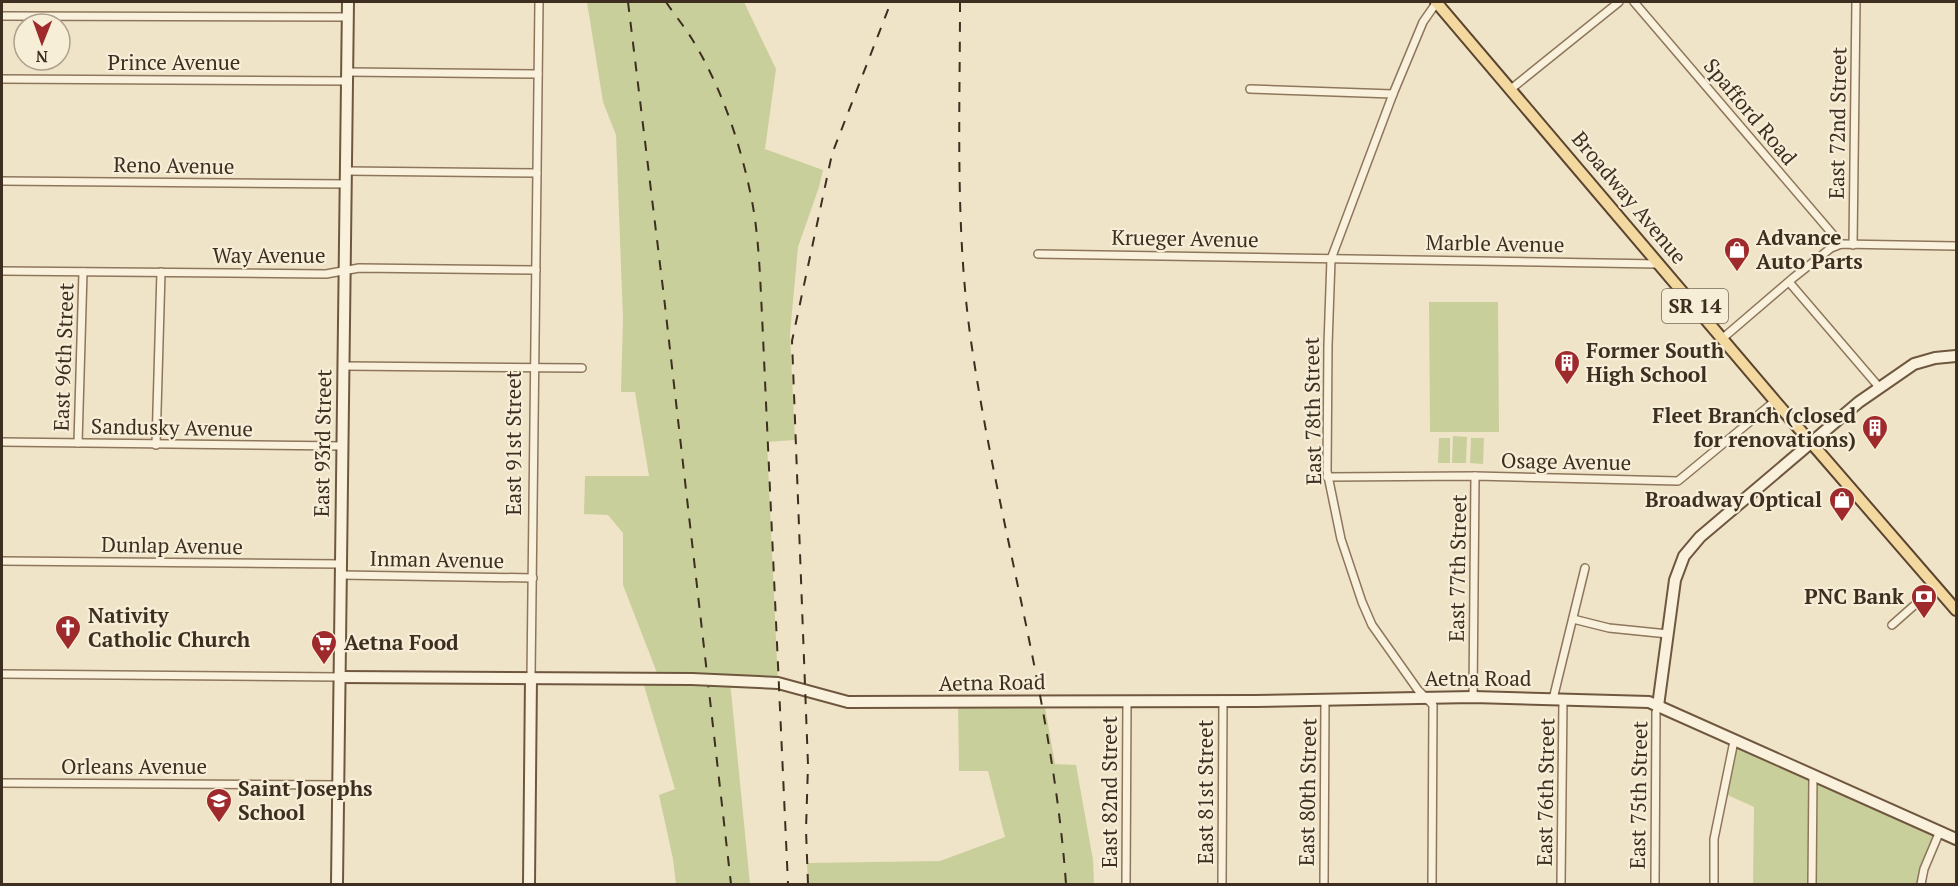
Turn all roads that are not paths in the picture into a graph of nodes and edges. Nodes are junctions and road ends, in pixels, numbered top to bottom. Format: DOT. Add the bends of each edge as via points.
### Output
graph roads {
  1 [pos="348,2"];
  2 [pos="539,2"];
  3 [pos="1437,2"];
  4 [pos="1619,2"];
  5 [pos="1634,2"];
  6 [pos="1856,2"];
  7 [pos="2,16"];
  8 [pos="348,17"];
  9 [pos="538,74"];
  10 [pos="347,76"];
  11 [pos="2,79"];
  12 [pos="1250,89"];
  13 [pos="1511,89"];
  14 [pos="1393,94"];
  15 [pos="346,171"];
  16 [pos="537,173"];
  17 [pos="2,181"];
  18 [pos="346,184"];
  19 [pos="1841,244"];
  20 [pos="1853,245"];
  21 [pos="1956,246"];
  22 [pos="1038,254"];
  23 [pos="1331,259"];
  24 [pos="1658,264"];
  25 [pos="536,270"];
  26 [pos="2,271"];
  27 [pos="345,271"];
  28 [pos="83,272"];
  29 [pos="161,272"];
  30 [pos="1789,282"];
  31 [pos="1723,338"];
  32 [pos="1956,356"];
  33 [pos="344,366"];
  34 [pos="534,368"];
  35 [pos="582,368"];
  36 [pos="1879,387"];
  37 [pos="1775,401"];
  38 [pos="2,442"];
  39 [pos="1811,442"];
  40 [pos="78,443"];
  41 [pos="156,445"];
  42 [pos="343,446"];
  43 [pos="1475,476"];
  44 [pos="1327,477"];
  45 [pos="2,561"];
  46 [pos="1585,568"];
  47 [pos="341,569"];
  48 [pos="533,578"];
  49 [pos="1935,587"];
  50 [pos="1956,610"];
  51 [pos="1573,619"];
  52 [pos="1892,625"];
  53 [pos="1668,634"];
  54 [pos="2,674"];
  55 [pos="340,677"];
  56 [pos="531,677"];
  57 [pos="1473,697"];
  58 [pos="1428,698"];
  59 [pos="1325,699"];
  60 [pos="1558,699"];
  61 [pos="1127,700"];
  62 [pos="1223,700"];
  63 [pos="1658,706"];
  64 [pos="1734,741"];
  65 [pos="1813,776"];
  66 [pos="2,783"];
  67 [pos="339,785"];
  68 [pos="1940,831"];
  69 [pos="1956,839"];
  70 [pos="337,885"];
  71 [pos="529,885"];
  72 [pos="1126,885"];
  73 [pos="1222,885"];
  74 [pos="1324,885"];
  75 [pos="1432,885"];
  76 [pos="1561,885"];
  77 [pos="1655,885"];
  78 [pos="1714,885"];
  79 [pos="1812,885"];
  80 [pos="1921,885"];
  1 -- 8 [label="street, East 93rd Street"];
  2 -- 9 [label="street, East 91st Street"];
  3 -- 13 [label="main road, Broadway Avenue / SR 14"];
  3 -- 14 [label="street, East 78th Street" via="1423,22"];
  4 -- 13 [label="street"];
  5 -- 19 [label="street, Spafford Road"];
  6 -- 20 [label="street, East 72nd Street"];
  7 -- 8 [label="street"];
  8 -- 10 [label="street, East 93rd Street"];
  9 -- 10 [label="street, Prince Avenue"];
  9 -- 16 [label="street, East 91st Street"];
  10 -- 11 [label="street, Prince Avenue"];
  10 -- 15 [label="street, East 93rd Street"];
  12 -- 14 [label="street"];
  13 -- 24 [label="main road, Broadway Avenue / SR 14"];
  14 -- 23 [label="street, East 78th Street"];
  15 -- 16 [label="street"];
  15 -- 18 [label="street, East 93rd Street"];
  16 -- 25 [label="street, East 91st Street"];
  17 -- 18 [label="street, Reno Avenue"];
  18 -- 27 [label="street, East 93rd Street"];
  19 -- 20 [label="street"];
  19 -- 30 [label="street"];
  20 -- 21 [label="street"];
  22 -- 23 [label="street, Krueger Avenue"];
  23 -- 24 [label="street, Marble Avenue"];
  23 -- 44 [label="street, East 78th Street"];
  24 -- 31 [label="main road, Broadway Avenue / SR 14"];
  25 -- 27 [label="street, Way Avenue"];
  25 -- 34 [label="street, East 91st Street"];
  26 -- 28 [label="street, Way Avenue"];
  27 -- 29 [label="street, Way Avenue"];
  27 -- 33 [label="street, East 93rd Street"];
  28 -- 29 [label="street, Way Avenue"];
  28 -- 40 [label="street, East 96th Street"];
  29 -- 41 [label="street"];
  30 -- 31 [label="street"];
  30 -- 36 [label="street"];
  31 -- 37 [label="main road, Broadway Avenue / SR 14"];
  32 -- 36 [label="street" via="1914,364"];
  33 -- 34 [label="street"];
  33 -- 42 [label="street, East 93rd Street"];
  34 -- 35 [label="street"];
  34 -- 48 [label="street, East 91st Street"];
  36 -- 39 [label="street"];
  37 -- 39 [label="main road, Broadway Avenue / SR 14"];
  37 -- 43 [label="street, Osage Avenue" via="1678,481"];
  38 -- 40 [label="street, Sandusky Avenue"];
  39 -- 49 [label="main road, Broadway Avenue / SR 14"];
  39 -- 53 [label="street" via="1691,546 1675,580"];
  40 -- 41 [label="street, Sandusky Avenue"];
  41 -- 42 [label="street, Sandusky Avenue"];
  42 -- 47 [label="street, East 93rd Street"];
  43 -- 44 [label="street, Osage Avenue"];
  43 -- 57 [label="street, East 77th Street"];
  44 -- 58 [label="street, East 78th Street" via="1341,539 1372,625 1418,690"];
  45 -- 47 [label="street, Dunlap Avenue"];
  46 -- 51 [label="street, East 76th Street"];
  47 -- 48 [label="street, Inman Avenue"];
  47 -- 55 [label="street, East 93rd Street"];
  48 -- 56 [label="street, East 91st Street"];
  49 -- 50 [label="main road, Broadway Avenue / SR 14"];
  49 -- 52 [label="street"];
  51 -- 53 [label="street" via="1609,628"];
  51 -- 60 [label="street, East 76th Street"];
  53 -- 63 [label="street"];
  54 -- 55 [label="street, Aetna Road"];
  55 -- 56 [label="street, Aetna Road"];
  55 -- 67 [label="street, East 93rd Street"];
  56 -- 61 [label="street, Aetna Road, bridge" via="778,683 848,702"];
  56 -- 71 [label="street, East 91st Street"];
  57 -- 58 [label="street, Aetna Road"];
  57 -- 60 [label="street, Aetna Road"];
  58 -- 59 [label="street, Aetna Road"];
  58 -- 75 [label="street" via="1433,705"];
  59 -- 62 [label="street, Aetna Road"];
  59 -- 74 [label="street, East 80th Street"];
  60 -- 63 [label="street, Aetna Road" via="1649,702"];
  60 -- 76 [label="street, East 76th Street"];
  61 -- 62 [label="street, Aetna Road"];
  61 -- 72 [label="street, East 82nd Street"];
  62 -- 73 [label="street, East 81st Street"];
  63 -- 64 [label="street, Aetna Road"];
  63 -- 77 [label="street, East 75th Street"];
  64 -- 65 [label="street, Aetna Road"];
  64 -- 78 [label="street" via="1714,839"];
  65 -- 68 [label="street, Aetna Road"];
  65 -- 79 [label="street"];
  66 -- 67 [label="street, Orleans Avenue"];
  67 -- 70 [label="street, East 93rd Street"];
  68 -- 69 [label="street, Aetna Road"];
  68 -- 80 [label="street"];
}
